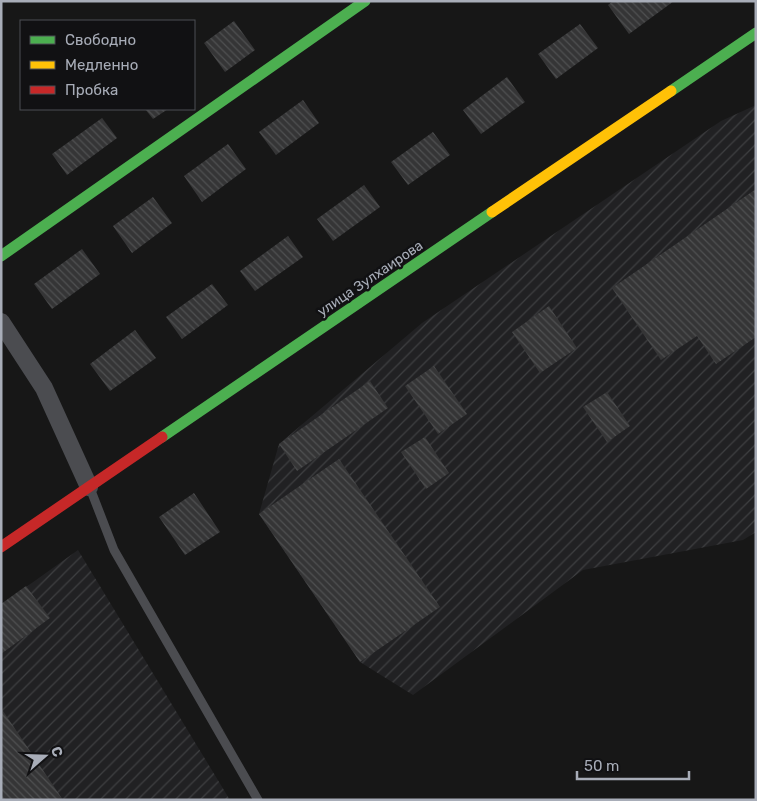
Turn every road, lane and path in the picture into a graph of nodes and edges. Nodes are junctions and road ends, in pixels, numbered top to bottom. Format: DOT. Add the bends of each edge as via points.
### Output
graph roads {
  1 [pos="365,1"];
  2 [pos="756,33"];
  3 [pos="1,256"];
  4 [pos="1,322"];
  5 [pos="89,487"];
  6 [pos="1,547"];
  7 [pos="258,800"];
  1 -- 3 [label="street"];
  2 -- 5 [label="street, улица Зулхаирова"];
  4 -- 5 [label="street" via="44,388"];
  5 -- 6 [label="street, улица Зулхаирова"];
  5 -- 7 [label="lane" via="114,550"];
}
